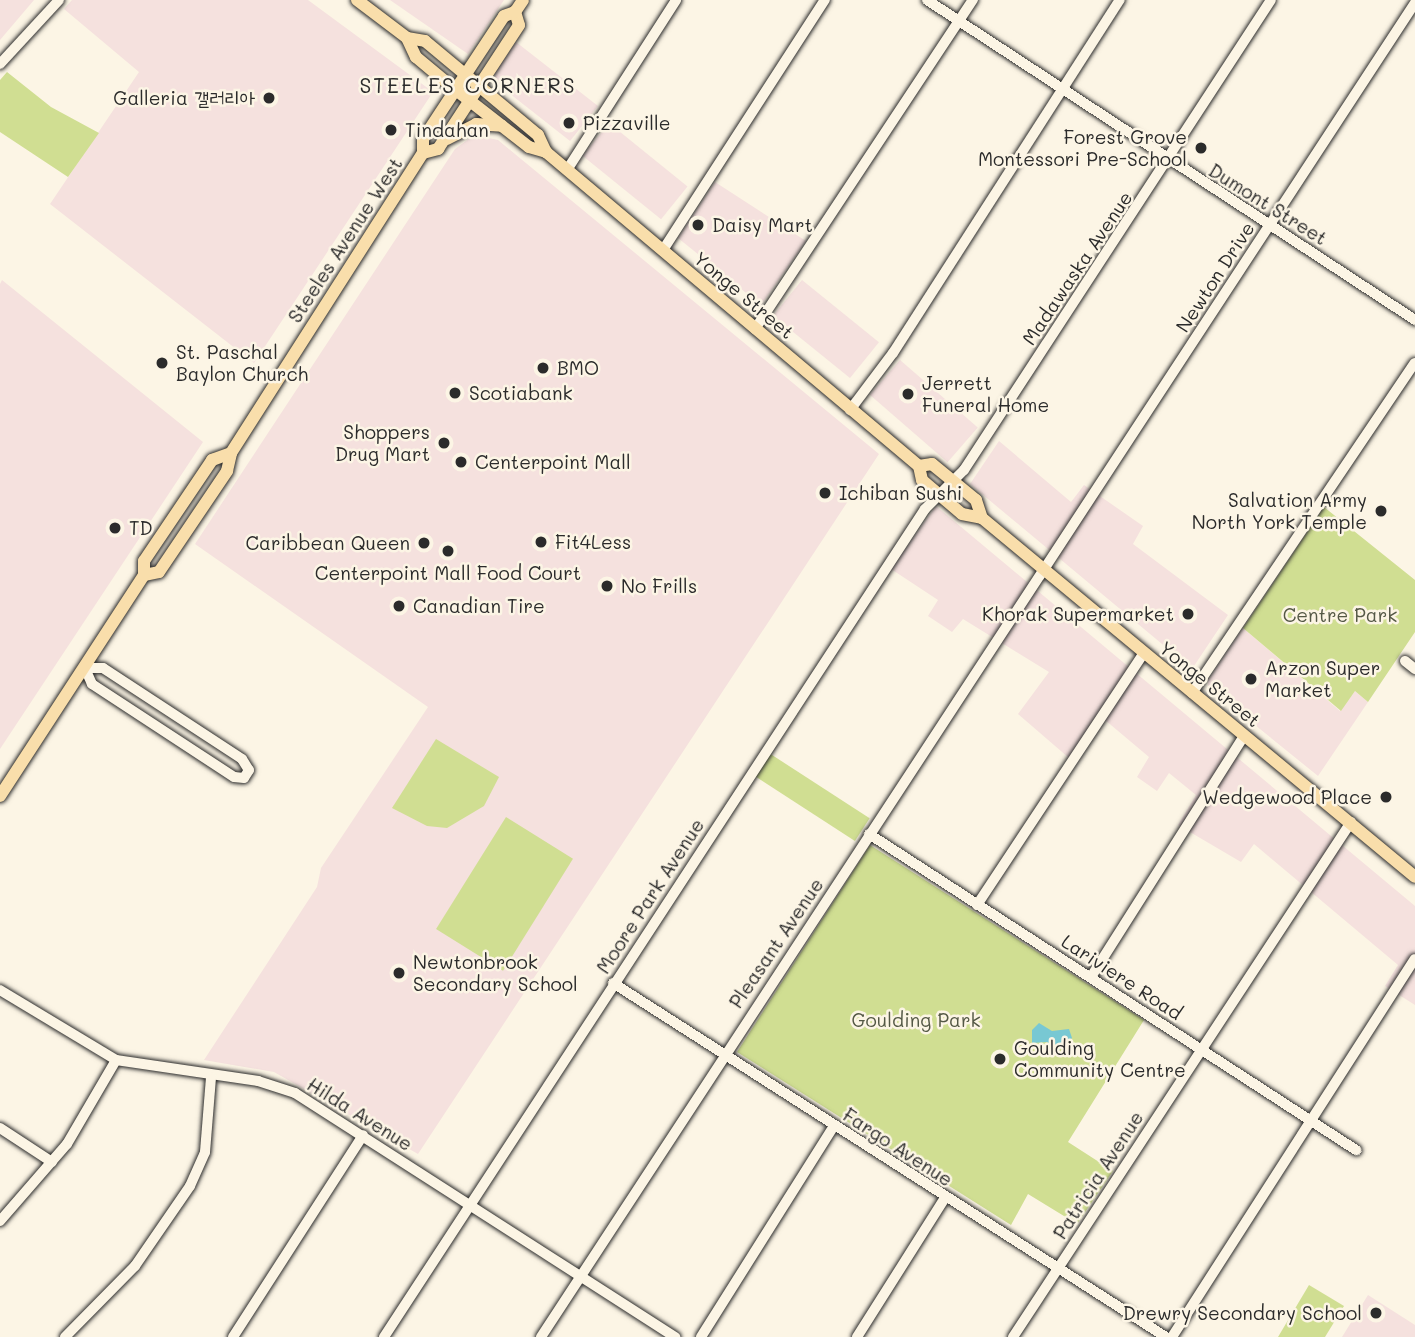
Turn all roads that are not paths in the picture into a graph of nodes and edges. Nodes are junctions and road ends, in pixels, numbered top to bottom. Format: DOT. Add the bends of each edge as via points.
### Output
graph roads {
  1 [pos="59,0"];
  2 [pos="357,0"];
  3 [pos="523,0"];
  4 [pos="676,0"];
  5 [pos="825,0"];
  6 [pos="927,0"];
  7 [pos="973,0"];
  8 [pos="1120,0"];
  9 [pos="1271,0"];
  10 [pos="1415,3"];
  11 [pos="515,12"];
  12 [pos="959,21"];
  13 [pos="407,38"];
  14 [pos="0,64"];
  15 [pos="466,76"];
  16 [pos="478,86"];
  17 [pos="1061,89"];
  18 [pos="456,90"];
  19 [pos="469,100"];
  20 [pos="502,126"];
  21 [pos="443,141"];
  22 [pos="546,152"];
  23 [pos="423,153"];
  24 [pos="1169,162"];
  25 [pos="567,170"];
  26 [pos="1270,225"];
  27 [pos="663,250"];
  28 [pos="1415,320"];
  29 [pos="755,329"];
  30 [pos="1415,362"];
  31 [pos="850,410"];
  32 [pos="231,453"];
  33 [pos="919,466"];
  34 [pos="954,481"];
  35 [pos="940,496"];
  36 [pos="982,518"];
  37 [pos="173,522"];
  38 [pos="187,530"];
  39 [pos="1041,568"];
  40 [pos="144,575"];
  41 [pos="1143,654"];
  42 [pos="1405,661"];
  43 [pos="85,667"];
  44 [pos="1415,669"];
  45 [pos="1192,693"];
  46 [pos="1244,737"];
  47 [pos="231,752"];
  48 [pos="220,768"];
  49 [pos="0,796"];
  50 [pos="1351,822"];
  51 [pos="869,834"];
  52 [pos="1415,877"];
  53 [pos="978,905"];
  54 [pos="1415,959"];
  55 [pos="1091,977"];
  56 [pos="614,983"];
  57 [pos="0,990"];
  58 [pos="1201,1047"];
  59 [pos="723,1054"];
  60 [pos="116,1060"];
  61 [pos="211,1077"];
  62 [pos="1312,1121"];
  63 [pos="833,1127"];
  64 [pos="0,1128"];
  65 [pos="363,1135"];
  66 [pos="1356,1150"];
  67 [pos="52,1162"];
  68 [pos="945,1198"];
  69 [pos="470,1206"];
  70 [pos="0,1221"];
  71 [pos="1057,1270"];
  72 [pos="580,1276"];
  73 [pos="65,1337"];
  74 [pos="233,1337"];
  75 [pos="384,1337"];
  76 [pos="541,1337"];
  77 [pos="675,1337"];
  78 [pos="701,1337"];
  79 [pos="857,1337"];
  80 [pos="1013,1337"];
  81 [pos="1166,1337"];
  82 [pos="1172,1337"];
  1 -- 14 [label="street"];
  2 -- 13 [label="main road, Yonge Street"];
  3 -- 11 [label="main road"];
  4 -- 25 [label="street"];
  5 -- 27 [label="street"];
  6 -- 12 [label="street, Dumont Street"];
  7 -- 12 [label="street"];
  8 -- 17 [label="street"];
  9 -- 24 [label="street, Madawaska Avenue"];
  10 -- 26 [label="street, Newton Drive"];
  11 -- 15 [label="main road, Steeles Avenue West" via="504,16"];
  11 -- 16 [label="main road, Steeles Avenue West" via="519,25"];
  12 -- 17 [label="street, Dumont Street"];
  12 -- 29 [label="street"];
  13 -- 15 [label="main road, Yonge Street" via="425,41"];
  13 -- 18 [label="main road, Yonge Street" via="416,57"];
  15 -- 16 [label="main road, Yonge Street"];
  15 -- 18 [label="main road, Steeles Avenue West"];
  16 -- 19 [label="main road, Steeles Avenue West"];
  16 -- 22 [label="main road, Yonge Street" via="538,135"];
  17 -- 24 [label="street, Dumont Street"];
  17 -- 31 [label="street" via="893,353"];
  18 -- 19 [label="main road, Yonge Street"];
  18 -- 23 [label="main road, Steeles Avenue West" via="423,139"];
  19 -- 20 [label="main road, Yonge Street"];
  19 -- 21 [label="main road, Steeles Avenue West"];
  20 -- 21 [label="main road" via="476,124"];
  20 -- 22 [label="main road, Yonge Street" via="528,147"];
  21 -- 23 [label="main road, Steeles Avenue West" via="438,149"];
  22 -- 25 [label="main road, Yonge Street"];
  23 -- 32 [label="main road, Steeles Avenue West"];
  24 -- 26 [label="street, Dumont Street"];
  24 -- 34 [label="street, Madawaska Avenue"];
  25 -- 27 [label="main road, Yonge Street"];
  26 -- 28 [label="street, Dumont Street"];
  26 -- 39 [label="street, Newton Drive"];
  27 -- 29 [label="main road, Yonge Street"];
  29 -- 31 [label="main road, Yonge Street"];
  30 -- 45 [label="street"];
  31 -- 33 [label="main road, Yonge Street"];
  32 -- 37 [label="main road, Steeles Avenue West" via="212,460"];
  32 -- 38 [label="main road, Steeles Avenue West" via="227,471"];
  33 -- 34 [label="main road, Yonge Street" via="933,464"];
  33 -- 35 [label="main road, Yonge Street" via="922,480"];
  34 -- 35 [label="street, Moore Park Avenue"];
  34 -- 36 [label="main road, Yonge Street" via="976,500"];
  35 -- 36 [label="main road, Yonge Street" via="962,514"];
  35 -- 56 [label="street, Moore Park Avenue" via="925,509"];
  36 -- 39 [label="main road, Yonge Street"];
  37 -- 38 [label="main road"];
  37 -- 40 [label="main road, Steeles Avenue West" via="144,561"];
  38 -- 40 [label="main road, Steeles Avenue West" via="159,572"];
  39 -- 41 [label="main road, Yonge Street"];
  39 -- 51 [label="street, Pleasant Avenue"];
  40 -- 43 [label="main road, Steeles Avenue West"];
  41 -- 45 [label="main road, Yonge Street"];
  41 -- 53 [label="street"];
  42 -- 44 [label="street"];
  43 -- 47 [label="street" via="103,668"];
  43 -- 48 [label="street" via="92,684"];
  43 -- 49 [label="main road, Steeles Avenue West"];
  45 -- 46 [label="main road, Yonge Street"];
  46 -- 50 [label="main road, Yonge Street"];
  46 -- 55 [label="street"];
  47 -- 48 [label="street"];
  47 -- 48 [label="street" via="249,770 244,778"];
  50 -- 52 [label="main road, Yonge Street"];
  50 -- 58 [label="street, Patricia Avenue"];
  51 -- 53 [label="street, Lariviere Road"];
  51 -- 59 [label="street, Pleasant Avenue"];
  53 -- 55 [label="street, Lariviere Road"];
  54 -- 62 [label="street"];
  55 -- 58 [label="street, Lariviere Road"];
  56 -- 59 [label="street, Fargo Avenue"];
  56 -- 69 [label="street, Moore Park Avenue"];
  57 -- 60 [label="street, Hilda Avenue"];
  58 -- 62 [label="street, Lariviere Road"];
  58 -- 71 [label="street, Patricia Avenue"];
  59 -- 63 [label="street, Fargo Avenue"];
  59 -- 72 [label="street, Pleasant Avenue"];
  60 -- 61 [label="street, Hilda Avenue"];
  60 -- 67 [label="street"];
  61 -- 65 [label="street, Hilda Avenue" via="258,1081 295,1093"];
  61 -- 73 [label="street" via="207,1141 190,1186 135,1266"];
  62 -- 66 [label="street, Lariviere Road"];
  62 -- 82 [label="street"];
  63 -- 68 [label="street, Fargo Avenue"];
  63 -- 78 [label="street"];
  64 -- 67 [label="street"];
  65 -- 69 [label="street, Hilda Avenue"];
  65 -- 74 [label="street"];
  67 -- 70 [label="street"];
  68 -- 71 [label="street, Fargo Avenue"];
  68 -- 79 [label="street"];
  69 -- 72 [label="street, Hilda Avenue"];
  69 -- 75 [label="street, Moore Park Avenue"];
  71 -- 80 [label="street, Patricia Avenue"];
  71 -- 81 [label="street, Fargo Avenue"];
  72 -- 76 [label="street, Pleasant Avenue"];
  72 -- 77 [label="street, Hilda Avenue"];
}
